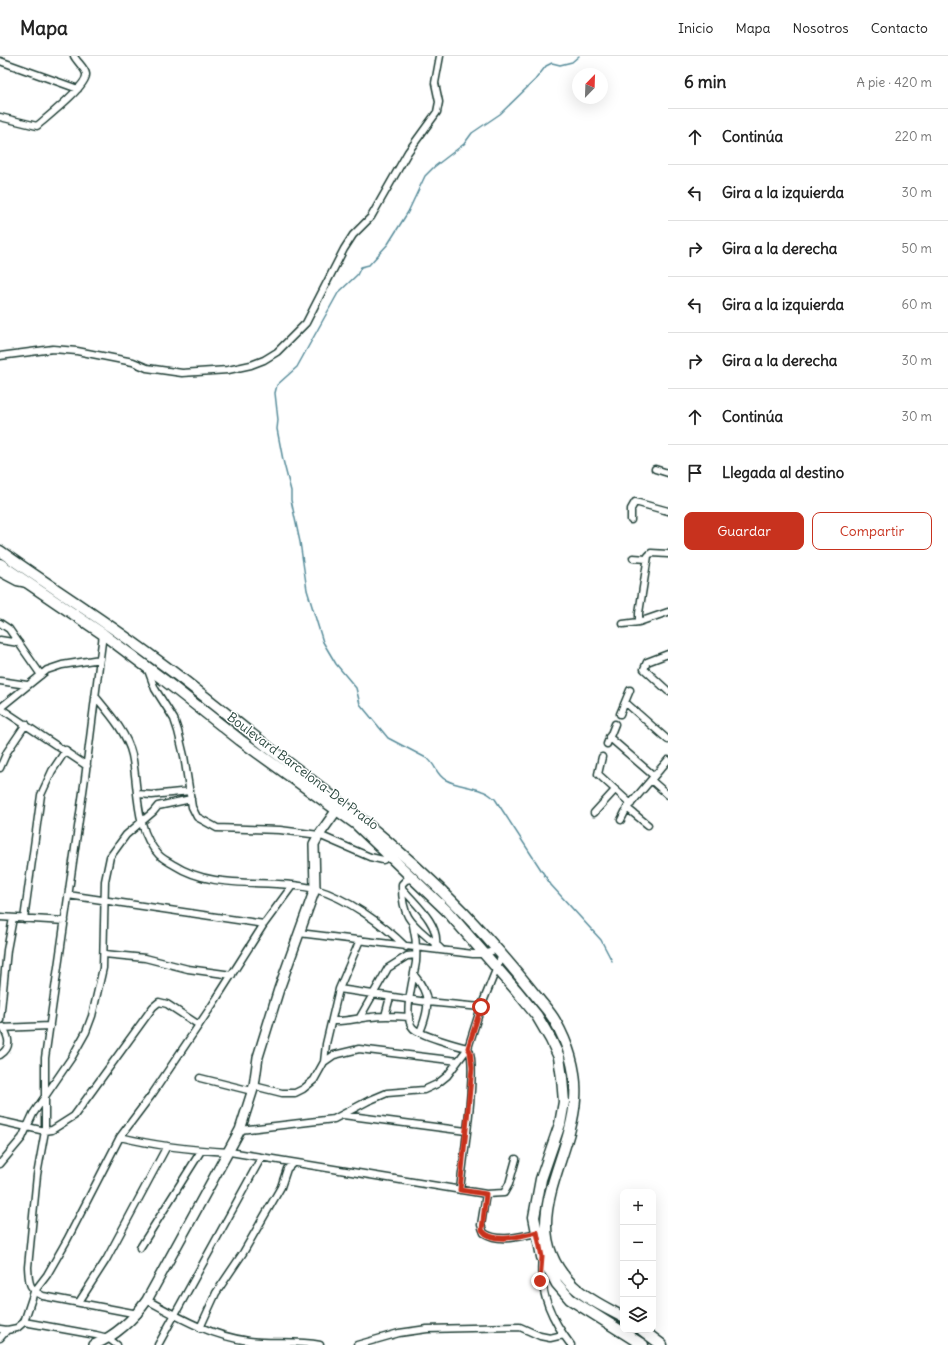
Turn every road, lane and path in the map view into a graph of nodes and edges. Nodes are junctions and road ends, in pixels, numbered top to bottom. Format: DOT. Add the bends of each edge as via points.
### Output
graph roads {
  1 [pos="74,56"];
  2 [pos="440,56"];
  3 [pos="0,61"];
  4 [pos="78,89"];
  5 [pos="0,117"];
  6 [pos="0,356"];
  7 [pos="655,469"];
  8 [pos="668,474"];
  9 [pos="668,511"];
  10 [pos="631,520"];
  11 [pos="0,551"];
  12 [pos="668,554"];
  13 [pos="648,556"];
  14 [pos="632,558"];
  15 [pos="0,564"];
  16 [pos="0,573"];
  17 [pos="30,585"];
  18 [pos="668,612"];
  19 [pos="639,622"];
  20 [pos="0,623"];
  21 [pos="622,624"];
  22 [pos="103,634"];
  23 [pos="0,640"];
  24 [pos="19,643"];
  25 [pos="668,654"];
  26 [pos="100,660"];
  27 [pos="147,666"];
  28 [pos="41,675"];
  29 [pos="164,680"];
  30 [pos="0,681"];
  31 [pos="27,685"];
  32 [pos="155,689"];
  33 [pos="630,690"];
  34 [pos="668,690"];
  35 [pos="95,696"];
  36 [pos="625,702"];
  37 [pos="0,708"];
  38 [pos="620,714"];
  39 [pos="26,724"];
  40 [pos="615,724"];
  41 [pos="609,737"];
  42 [pos="668,740"];
  43 [pos="607,744"];
  44 [pos="66,750"];
  45 [pos="602,757"];
  46 [pos="668,760"];
  47 [pos="87,766"];
  48 [pos="0,768"];
  49 [pos="653,778"];
  50 [pos="615,790"];
  51 [pos="190,791"];
  52 [pos="137,794"];
  53 [pos="668,795"];
  54 [pos="191,799"];
  55 [pos="629,806"];
  56 [pos="339,807"];
  57 [pos="594,813"];
  58 [pos="620,820"];
  59 [pos="142,822"];
  60 [pos="648,825"];
  61 [pos="319,835"];
  62 [pos="391,856"];
  63 [pos="414,878"];
  64 [pos="292,886"];
  65 [pos="402,888"];
  66 [pos="315,889"];
  67 [pos="68,895"];
  68 [pos="105,900"];
  69 [pos="0,917"];
  70 [pos="13,918"];
  71 [pos="24,919"];
  72 [pos="65,921"];
  73 [pos="264,924"];
  74 [pos="412,925"];
  75 [pos="299,933"];
  76 [pos="360,940"];
  77 [pos="436,944"];
  78 [pos="406,947"];
  79 [pos="442,950"];
  80 [pos="416,951"];
  81 [pos="499,952"];
  82 [pos="104,954"];
  83 [pos="486,954"];
  84 [pos="497,968"];
  85 [pos="232,975"];
  86 [pos="414,975"];
  87 [pos="339,989"];
  88 [pos="375,994"];
  89 [pos="390,997"];
  90 [pos="410,1000"];
  91 [pos="427,1002"];
  92 [pos="481,1007"];
  93 [pos="386,1016"];
  94 [pos="409,1017"];
  95 [pos="359,1019"];
  96 [pos="0,1020"];
  97 [pos="332,1021"];
  98 [pos="199,1025"];
  99 [pos="50,1026"];
  100 [pos="2,1027"];
  101 [pos="420,1032"];
  102 [pos="468,1048"];
  103 [pos="0,1055"];
  104 [pos="458,1061"];
  105 [pos="324,1062"];
  106 [pos="200,1078"];
  107 [pos="253,1089"];
  108 [pos="45,1095"];
  109 [pos="343,1115"];
  110 [pos="0,1121"];
  111 [pos="29,1126"];
  112 [pos="240,1130"];
  113 [pos="45,1131"];
  114 [pos="466,1131"];
  115 [pos="120,1137"];
  116 [pos="167,1146"];
  117 [pos="200,1151"];
  118 [pos="230,1152"];
  119 [pos="261,1158"];
  120 [pos="516,1159"];
  121 [pos="293,1163"];
  122 [pos="0,1164"];
  123 [pos="541,1179"];
  124 [pos="551,1185"];
  125 [pos="460,1190"];
  126 [pos="486,1194"];
  127 [pos="537,1232"];
  128 [pos="140,1248"];
  129 [pos="542,1257"];
  130 [pos="34,1292"];
  131 [pos="147,1300"];
  132 [pos="79,1302"];
  133 [pos="138,1314"];
  134 [pos="174,1315"];
  135 [pos="620,1315"];
  136 [pos="24,1322"];
  137 [pos="200,1328"];
  138 [pos="0,1329"];
  139 [pos="7,1330"];
  140 [pos="646,1333"];
  141 [pos="563,1335"];
  142 [pos="0,1338"];
  143 [pos="108,1338"];
  144 [pos="94,1345"];
  145 [pos="117,1345"];
  146 [pos="158,1345"];
  147 [pos="320,1345"];
  148 [pos="357,1345"];
  149 [pos="571,1345"];
  150 [pos="643,1345"];
  151 [pos="662,1345"];
  1 -- 4 [label="street" via="86,74"];
  2 -- 6 [label="street" via="435,83 439,102 437,112 408,152 371,217 353,235 344,249 306,323 277,352 251,365 228,370 182,373 147,368 133,362 77,351 53,349"];
  3 -- 4 [label="street"];
  4 -- 5 [label="street" via="37,126"];
  7 -- 8 [label="street"];
  9 -- 10 [label="street" via="635,502 631,509"];
  11 -- 56 [label="main road, Boulevard Barcelona-Del Prado" via="153,657"];
  12 -- 13 [label="street"];
  13 -- 14 [label="street"];
  13 -- 19 [label="street"];
  15 -- 17 [label="main road, Boulevard Barcelona-Del Prado"];
  16 -- 17 [label="street" via="17,582"];
  17 -- 22 [label="main road, Boulevard Barcelona-Del Prado"];
  18 -- 19 [label="street"];
  19 -- 21 [label="street"];
  20 -- 24 [label="street" via="9,629"];
  22 -- 26 [label="street"];
  22 -- 27 [label="main road, Boulevard Barcelona-Del Prado"];
  23 -- 24 [label="street"];
  24 -- 28 [label="street"];
  25 -- 34 [label="street" via="645,665 645,671"];
  26 -- 28 [label="street" via="62,665"];
  26 -- 35 [label="street"];
  27 -- 29 [label="main road, Boulevard Barcelona-Del Prado"];
  27 -- 32 [label="street"];
  28 -- 31 [label="street"];
  29 -- 32 [label="street"];
  29 -- 56 [label="main road, Boulevard Barcelona-Del Prado" via="240,740"];
  30 -- 31 [label="street"];
  31 -- 37 [label="street"];
  32 -- 51 [label="street" via="174,719"];
  33 -- 36 [label="street"];
  35 -- 47 [label="street"];
  35 -- 52 [label="street" via="126,740 132,754"];
  36 -- 38 [label="street"];
  36 -- 42 [label="street"];
  37 -- 39 [label="street"];
  39 -- 44 [label="street"];
  39 -- 48 [label="street" via="7,752"];
  40 -- 41 [label="street"];
  41 -- 43 [label="street"];
  41 -- 49 [label="street"];
  44 -- 47 [label="street"];
  44 -- 71 [label="street" via="40,795"];
  45 -- 50 [label="street" via="598,774"];
  46 -- 49 [label="street"];
  47 -- 67 [label="street"];
  49 -- 53 [label="street"];
  49 -- 55 [label="street"];
  50 -- 55 [label="street"];
  50 -- 57 [label="street"];
  51 -- 52 [label="street"];
  51 -- 54 [label="street"];
  52 -- 59 [label="street"];
  54 -- 59 [label="street" via="158,806"];
  54 -- 61 [label="street" via="197,817 217,828 280,830"];
  55 -- 58 [label="street"];
  55 -- 60 [label="street"];
  56 -- 61 [label="street"];
  56 -- 62 [label="main road, Boulevard Barcelona-Del Prado"];
  56 -- 81 [label="main road, Boulevard Barcelona-Del Prado" via="369,824 422,871 463,911"];
  59 -- 64 [label="street" via="145,836 160,856 186,873 219,882"];
  59 -- 68 [label="street" via="126,835 110,857 105,881"];
  61 -- 62 [label="street" via="370,857 383,860"];
  61 -- 66 [label="street" via="313,851"];
  62 -- 63 [label="main road, Boulevard Barcelona-Del Prado"];
  63 -- 65 [label="street" via="403,882"];
  63 -- 83 [label="main road, Boulevard Barcelona-Del Prado"];
  64 -- 66 [label="street"];
  64 -- 73 [label="street"];
  65 -- 74 [label="street" via="403,903"];
  65 -- 77 [label="street" via="430,922 437,936"];
  66 -- 75 [label="street"];
  66 -- 78 [label="street" via="349,904 386,928"];
  67 -- 68 [label="street"];
  67 -- 72 [label="street"];
  68 -- 73 [label="street"];
  68 -- 82 [label="street"];
  69 -- 70 [label="street"];
  70 -- 71 [label="street"];
  70 -- 96 [label="street"];
  71 -- 72 [label="street"];
  72 -- 99 [label="street"];
  73 -- 85 [label="street"];
  74 -- 77 [label="street"];
  74 -- 80 [label="street" via="416,937"];
  75 -- 76 [label="street"];
  75 -- 107 [label="street" via="258,1057"];
  76 -- 78 [label="street"];
  76 -- 87 [label="street"];
  77 -- 79 [label="street"];
  78 -- 80 [label="street"];
  79 -- 80 [label="street"];
  79 -- 83 [label="street"];
  80 -- 86 [label="street"];
  80 -- 88 [label="street" via="388,968"];
  81 -- 83 [label="street"];
  81 -- 84 [label="street"];
  81 -- 124 [label="main road, Boulevard Barcelona-Del Prado" via="554,1019 564,1039 574,1074 575,1098 572,1118"];
  82 -- 85 [label="street" via="145,958 188,969"];
  82 -- 108 [label="street" via="97,996 86,1032 72,1058"];
  83 -- 84 [label="main road, Boulevard Barcelona-Del Prado"];
  84 -- 92 [label="street"];
  84 -- 123 [label="main road, Boulevard Barcelona-Del Prado" via="537,1016 559,1057 564,1102 560,1124"];
  85 -- 98 [label="street"];
  86 -- 90 [label="street"];
  86 -- 91 [label="street" via="426,990"];
  87 -- 88 [label="street"];
  87 -- 97 [label="street"];
  88 -- 89 [label="street"];
  88 -- 95 [label="street"];
  89 -- 90 [label="street"];
  89 -- 93 [label="street"];
  90 -- 91 [label="street"];
  90 -- 94 [label="street"];
  91 -- 92 [label="street"];
  91 -- 101 [label="street"];
  92 -- 102 [label="street"];
  93 -- 94 [label="street"];
  93 -- 95 [label="street"];
  94 -- 101 [label="street" via="413,1028"];
  95 -- 97 [label="street"];
  97 -- 105 [label="street"];
  98 -- 113 [label="street" via="167,1004 159,1002 74,1116 52,1130"];
  98 -- 115 [label="street"];
  99 -- 100 [label="street"];
  99 -- 108 [label="street" via="45,1058"];
  100 -- 103 [label="street" via="9,1037 9,1044"];
  101 -- 102 [label="street" via="455,1046"];
  102 -- 104 [label="street"];
  102 -- 114 [label="street" via="472,1068"];
  104 -- 105 [label="street" via="359,1049 334,1055"];
  104 -- 109 [label="street" via="437,1084 424,1090 387,1093"];
  105 -- 107 [label="street" via="309,1085 295,1093"];
  106 -- 107 [label="street"];
  107 -- 112 [label="street"];
  108 -- 111 [label="street"];
  108 -- 113 [label="street"];
  109 -- 112 [label="street" via="334,1119"];
  109 -- 114 [label="street"];
  110 -- 111 [label="street"];
  111 -- 113 [label="street"];
  111 -- 122 [label="street"];
  112 -- 118 [label="street"];
  113 -- 130 [label="street" via="37,1175 28,1267 29,1282"];
  114 -- 125 [label="street"];
  115 -- 116 [label="street"];
  115 -- 130 [label="street" via="64,1246"];
  116 -- 117 [label="street"];
  116 -- 132 [label="street" via="106,1260"];
  117 -- 118 [label="street"];
  117 -- 128 [label="street"];
  118 -- 119 [label="street"];
  118 -- 131 [label="street"];
  119 -- 121 [label="street"];
  119 -- 134 [label="street"];
  120 -- 126 [label="street" via="510,1184 504,1193"];
  121 -- 125 [label="street"];
  121 -- 137 [label="street" via="243,1253 216,1293"];
  123 -- 124 [label="main road"];
  123 -- 127 [label="main road, Boulevard Barcelona-Del Prado" via="534,1217"];
  124 -- 135 [label="main road, Boulevard Barcelona-Del Prado" via="545,1230 549,1249 557,1265 572,1285"];
  125 -- 126 [label="street"];
  126 -- 127 [label="street" via="481,1224 484,1233 491,1237 506,1238"];
  127 -- 129 [label="main road, Boulevard Barcelona-Del Prado"];
  129 -- 141 [label="street" via="540,1281 547,1306"];
  129 -- 150 [label="main road, Boulevard Barcelona-Del Prado" via="557,1284 570,1299"];
  130 -- 132 [label="street"];
  130 -- 136 [label="street"];
  131 -- 133 [label="street"];
  131 -- 134 [label="street"];
  132 -- 133 [label="street"];
  133 -- 143 [label="street"];
  134 -- 137 [label="street"];
  134 -- 146 [label="street"];
  136 -- 139 [label="street" via="17,1328"];
  136 -- 143 [label="street"];
  137 -- 147 [label="street" via="224,1337 250,1341 296,1341"];
  138 -- 139 [label="street"];
  139 -- 142 [label="street"];
  140 -- 151 [label="main road"];
  141 -- 148 [label="street" via="550,1338 520,1327 427,1329 399,1333"];
  141 -- 149 [label="street"];
  143 -- 144 [label="street"];
  143 -- 145 [label="street"];
}
